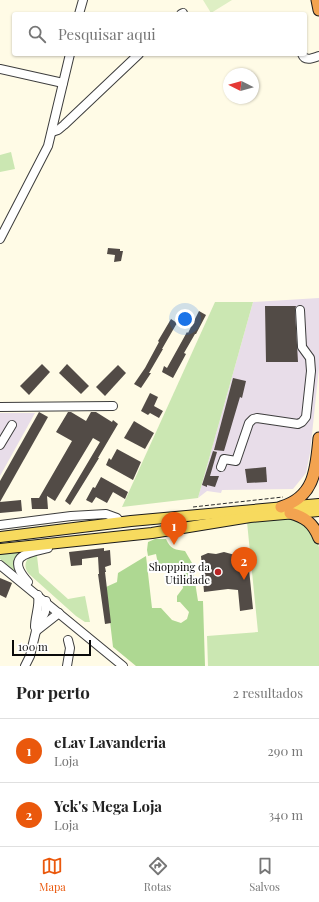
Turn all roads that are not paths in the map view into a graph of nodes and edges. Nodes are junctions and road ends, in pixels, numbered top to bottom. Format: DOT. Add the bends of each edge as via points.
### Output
graph roads {
  1 [pos="83,0"];
  2 [pos="317,0"];
  3 [pos="319,10"];
  4 [pos="80,12"];
  5 [pos="70,56"];
  6 [pos="137,56"];
  7 [pos="302,56"];
  8 [pos="319,56"];
  9 [pos="0,69"];
  10 [pos="63,83"];
  11 [pos="52,132"];
  12 [pos="0,239"];
  13 [pos="300,310"];
  14 [pos="113,406"];
  15 [pos="0,407"];
  16 [pos="12,425"];
  17 [pos="319,438"];
  18 [pos="0,445"];
  19 [pos="317,459"];
  20 [pos="221,467"];
  21 [pos="319,482"];
  22 [pos="319,504"];
  23 [pos="286,510"];
  24 [pos="319,511"];
  25 [pos="183,517"];
  26 [pos="145,520"];
  27 [pos="126,522"];
  28 [pos="0,524"];
  29 [pos="188,527"];
  30 [pos="145,534"];
  31 [pos="130,535"];
  32 [pos="0,537"];
  33 [pos="319,538"];
  34 [pos="86,540"];
  35 [pos="0,549"];
  36 [pos="0,565"];
  37 [pos="35,592"];
  38 [pos="46,601"];
  39 [pos="57,611"];
  40 [pos="36,631"];
  41 [pos="68,640"];
  42 [pos="25,666"];
  43 [pos="67,666"];
  44 [pos="124,666"];
  1 -- 4 [label="street"];
  2 -- 3 [label="highway"];
  5 -- 10 [label="street"];
  6 -- 11 [label="street" via="64,125"];
  7 -- 8 [label="street" via="311,59"];
  9 -- 10 [label="street"];
  10 -- 11 [label="street"];
  11 -- 12 [label="street" via="48,146"];
  13 -- 20 [label="street" via="302,347 310,358 311,371 306,417 298,424 253,419 249,423 236,461 224,459"];
  14 -- 15 [label="street"];
  16 -- 18 [label="street"];
  17 -- 19 [label="highway"];
  19 -- 21 [label="highway"];
  19 -- 23 [label="highway" via="309,488"];
  22 -- 23 [label="main road"];
  23 -- 24 [label="main road"];
  23 -- 25 [label="main road"];
  23 -- 29 [label="main road"];
  23 -- 33 [label="highway" via="311,522"];
  25 -- 26 [label="main road"];
  25 -- 29 [label="street"];
  26 -- 27 [label="main road"];
  26 -- 30 [label="main road" via="142,527"];
  27 -- 28 [label="street" via="106,514"];
  27 -- 31 [label="main road" via="134,524"];
  27 -- 32 [label="main road"];
  29 -- 30 [label="main road"];
  30 -- 31 [label="main road"];
  31 -- 34 [label="main road"];
  34 -- 35 [label="main road"];
  34 -- 37 [label="street" via="22,555 18,563 19,570"];
  36 -- 37 [label="street"];
  37 -- 38 [label="street"];
  37 -- 40 [label="street" via="39,601"];
  38 -- 39 [label="street"];
  38 -- 40 [label="street" via="45,612"];
  39 -- 40 [label="street"];
  39 -- 44 [label="street"];
  40 -- 42 [label="street"];
  41 -- 43 [label="street" via="70,648"];
}
